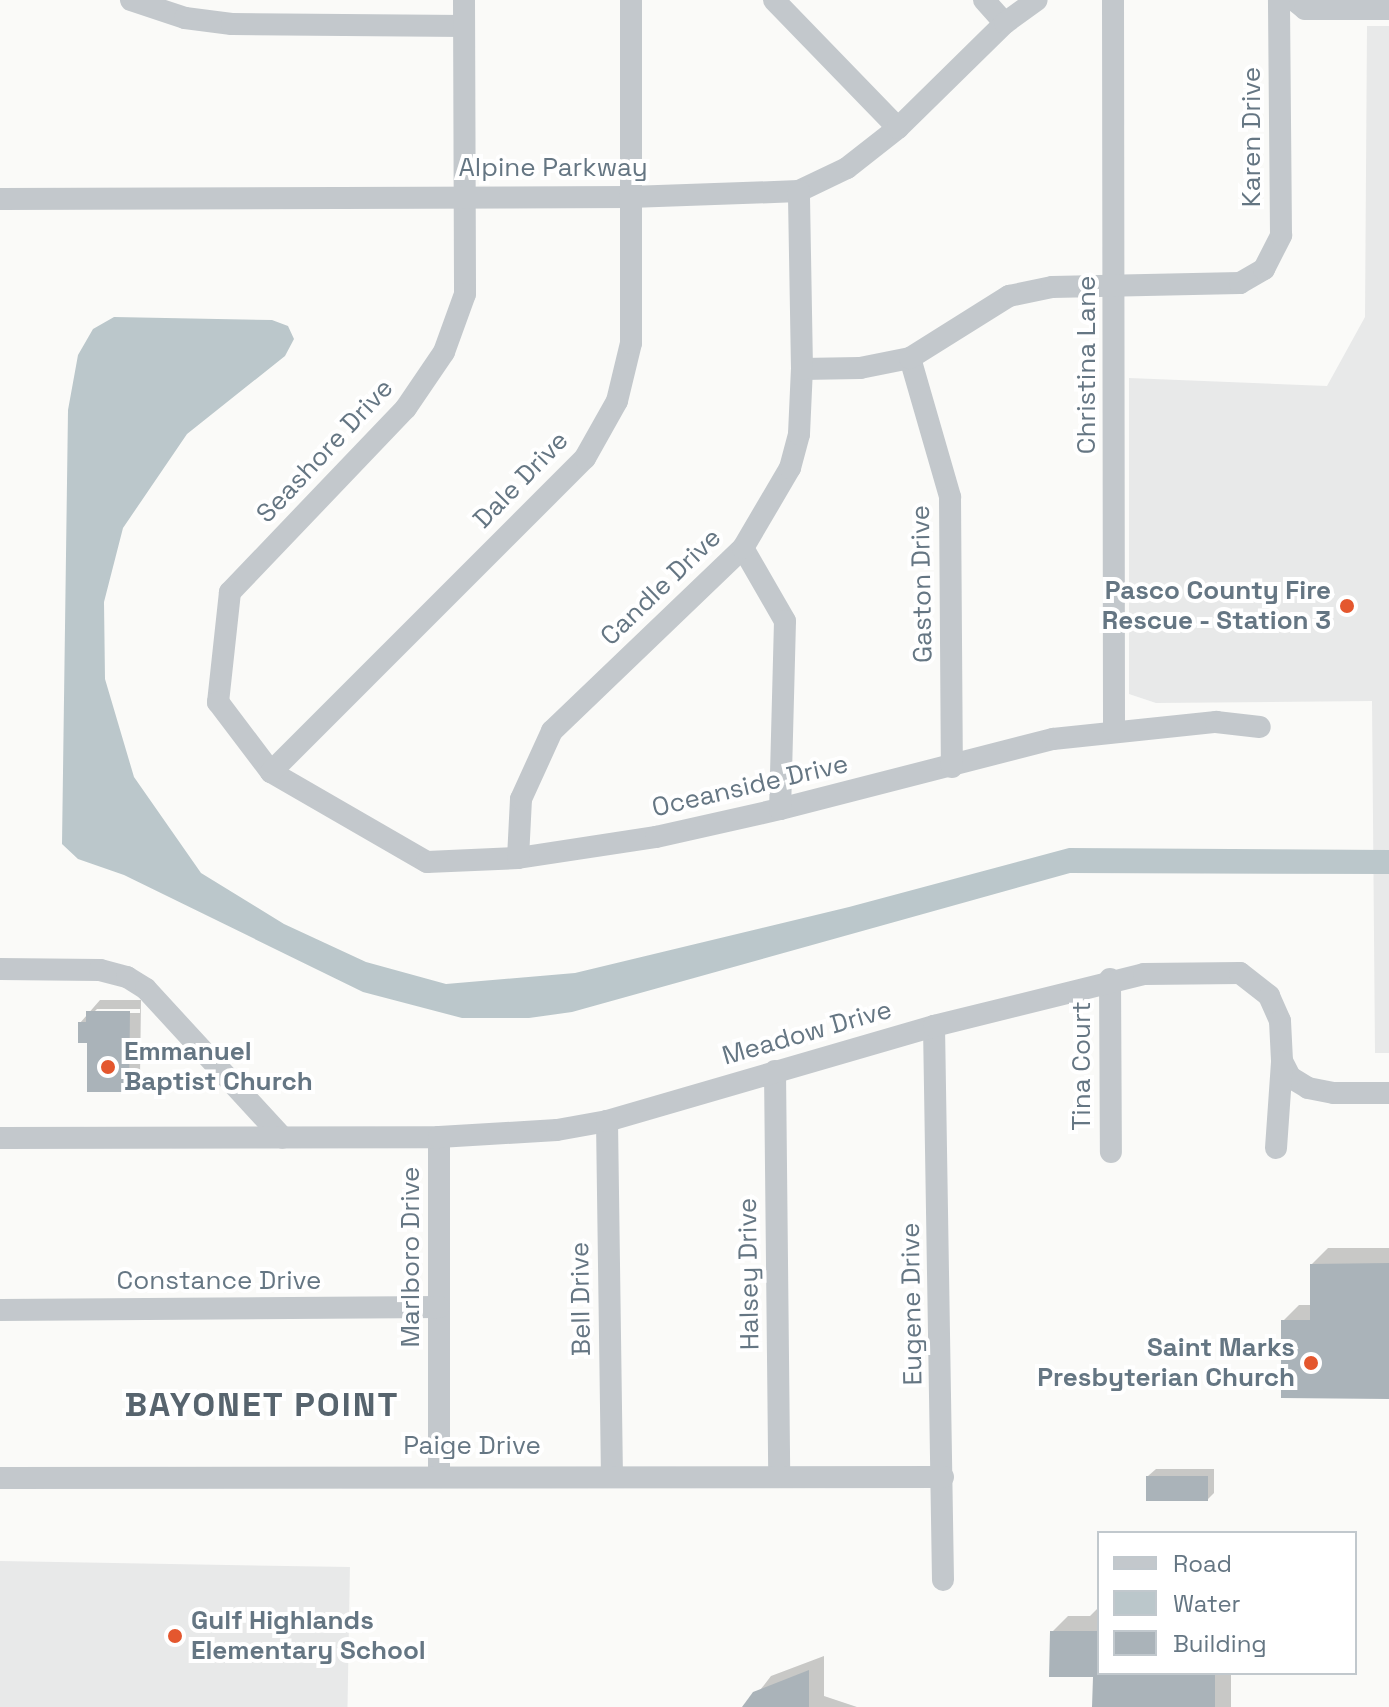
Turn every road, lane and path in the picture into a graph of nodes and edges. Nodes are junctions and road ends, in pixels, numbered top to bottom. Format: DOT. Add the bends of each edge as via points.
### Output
graph roads {
  1 [pos="131,0"];
  2 [pos="464,0"];
  3 [pos="631,0"];
  4 [pos="774,0"];
  5 [pos="984,0"];
  6 [pos="1037,0"];
  7 [pos="1113,0"];
  8 [pos="1279,0"];
  9 [pos="1294,0"];
  10 [pos="1389,9"];
  11 [pos="1005,23"];
  12 [pos="464,26"];
  13 [pos="898,128"];
  14 [pos="799,191"];
  15 [pos="465,196"];
  16 [pos="630,197"];
  17 [pos="0,199"];
  18 [pos="1115,284"];
  19 [pos="910,358"];
  20 [pos="802,369"];
  21 [pos="743,548"];
  22 [pos="1260,727"];
  23 [pos="1114,730"];
  24 [pos="952,767"];
  25 [pos="271,772"];
  26 [pos="780,809"];
  27 [pos="518,858"];
  28 [pos="0,969"];
  29 [pos="1110,979"];
  30 [pos="934,1026"];
  31 [pos="1282,1061"];
  32 [pos="775,1071"];
  33 [pos="1389,1093"];
  34 [pos="607,1121"];
  35 [pos="439,1137"];
  36 [pos="0,1138"];
  37 [pos="283,1138"];
  38 [pos="1276,1148"];
  39 [pos="1111,1152"];
  40 [pos="439,1307"];
  41 [pos="0,1310"];
  42 [pos="439,1474"];
  43 [pos="612,1476"];
  44 [pos="779,1476"];
  45 [pos="943,1477"];
  46 [pos="0,1478"];
  47 [pos="943,1580"];
  1 -- 12 [label="street" via="185,18 232,24"];
  2 -- 12 [label="street, Seashore Drive"];
  3 -- 16 [label="street, Dale Drive"];
  4 -- 13 [label="street"];
  5 -- 11 [label="street"];
  6 -- 11 [label="street, Alpine Parkway"];
  7 -- 18 [label="street, Christina Lane"];
  8 -- 18 [label="street, Karen Drive" via="1281,235 1264,269 1240,283"];
  9 -- 10 [label="street" via="1305,9"];
  11 -- 13 [label="street, Alpine Parkway"];
  12 -- 15 [label="street, Seashore Drive"];
  13 -- 14 [label="street, Alpine Parkway" via="847,168"];
  14 -- 16 [label="street, Alpine Parkway"];
  14 -- 20 [label="street, Candle Drive"];
  15 -- 16 [label="street, Alpine Parkway"];
  15 -- 17 [label="street, Alpine Parkway"];
  15 -- 25 [label="street, Seashore Drive" via="465,294 444,352 406,408 230,592 218,702"];
  16 -- 25 [label="street, Dale Drive" via="631,343 617,401 585,458"];
  18 -- 19 [label="street" via="1009,296"];
  18 -- 23 [label="street, Christina Lane"];
  19 -- 20 [label="street" via="860,368"];
  19 -- 24 [label="street, Gaston Drive" via="950,497"];
  20 -- 21 [label="street, Candle Drive" via="799,434 790,468"];
  21 -- 26 [label="street" via="785,621"];
  21 -- 27 [label="street, Candle Drive" via="552,731 521,799"];
  22 -- 23 [label="street, Oceanside Drive" via="1216,722"];
  23 -- 24 [label="street, Oceanside Drive" via="1053,739"];
  24 -- 26 [label="street, Oceanside Drive"];
  25 -- 27 [label="street, Oceanside Drive" via="427,862"];
  26 -- 27 [label="street, Oceanside Drive" via="656,837"];
  28 -- 37 [label="street" via="100,970 127,977 146,989"];
  29 -- 30 [label="street, Meadow Drive"];
  29 -- 31 [label="street, Meadow Drive" via="1240,973 1269,996 1280,1021"];
  29 -- 39 [label="street, Tina Court"];
  30 -- 32 [label="street, Meadow Drive"];
  30 -- 45 [label="street, Eugene Drive"];
  31 -- 33 [label="street" via="1290,1077 1308,1088"];
  31 -- 38 [label="street, Meadow Drive"];
  32 -- 34 [label="street, Meadow Drive"];
  32 -- 44 [label="street, Halsey Drive"];
  34 -- 35 [label="street, Meadow Drive"];
  34 -- 43 [label="street, Bell Drive"];
  35 -- 37 [label="street, Meadow Drive"];
  35 -- 40 [label="street, Marlboro Drive"];
  36 -- 37 [label="street, Meadow Drive"];
  40 -- 41 [label="street, Constance Drive"];
  40 -- 42 [label="street, Marlboro Drive"];
  42 -- 43 [label="street, Paige Drive"];
  42 -- 46 [label="street, Paige Drive"];
  43 -- 44 [label="street, Paige Drive"];
  44 -- 45 [label="street, Paige Drive"];
  45 -- 47 [label="street, Eugene Drive"];
}
